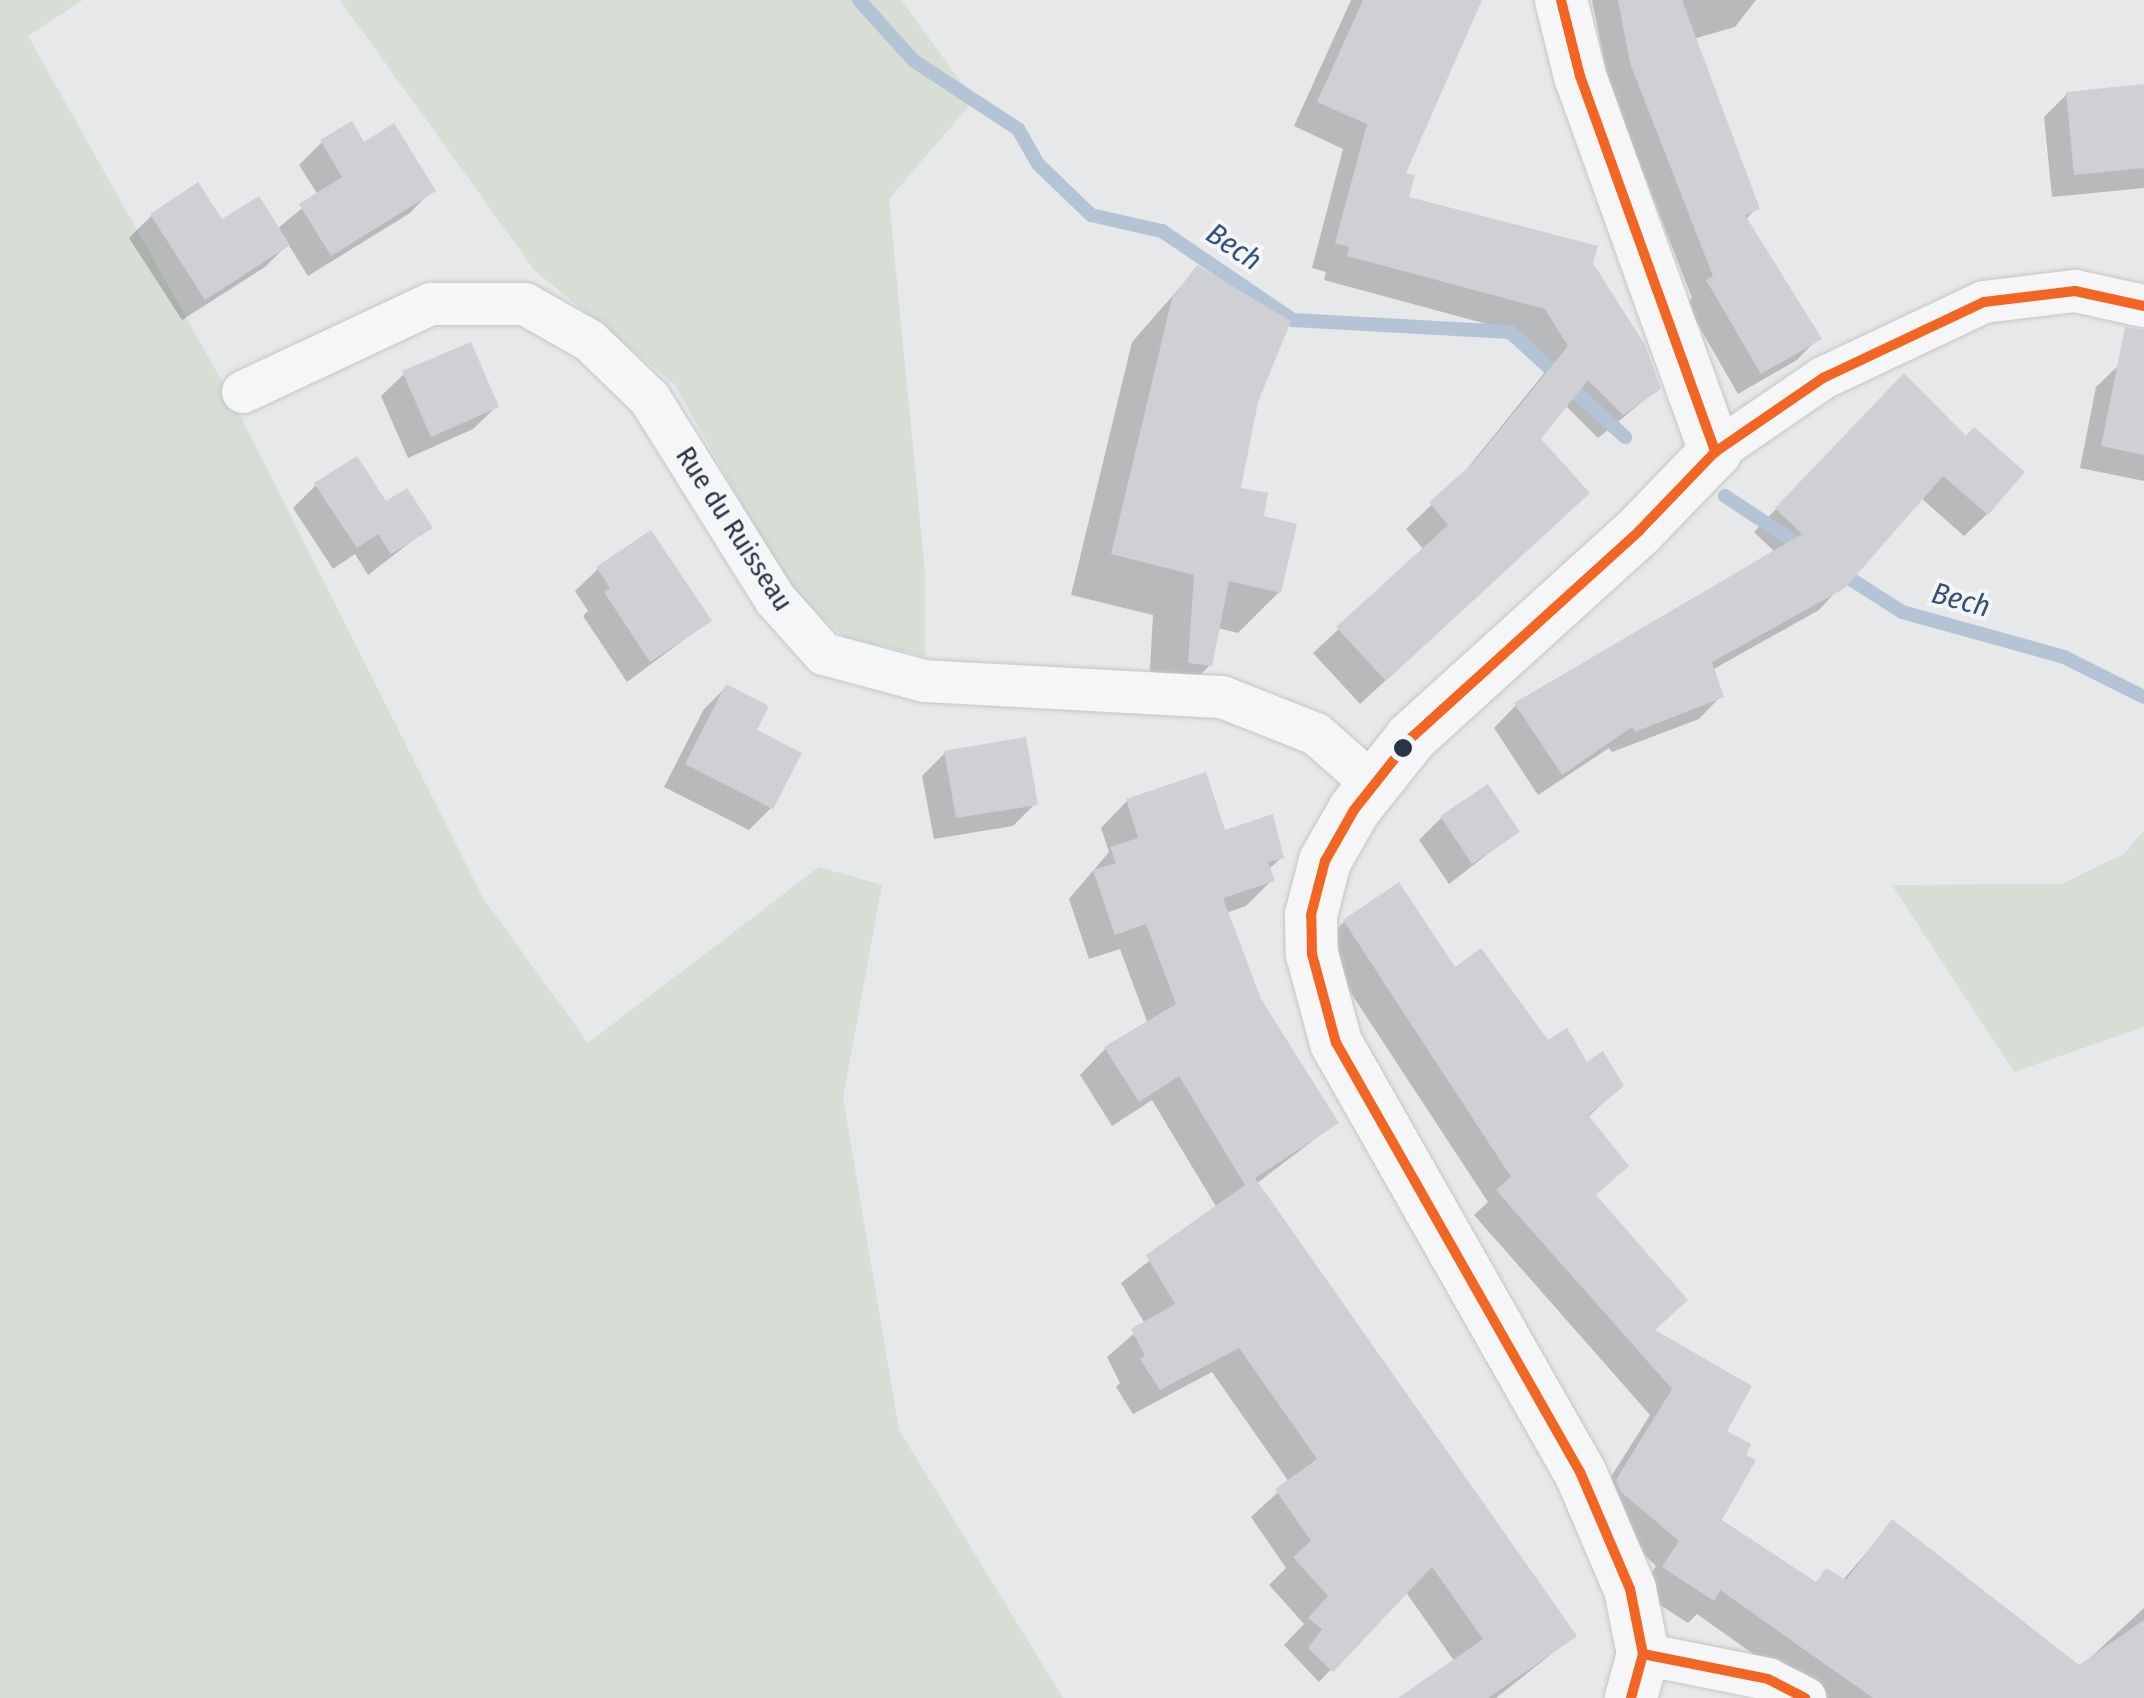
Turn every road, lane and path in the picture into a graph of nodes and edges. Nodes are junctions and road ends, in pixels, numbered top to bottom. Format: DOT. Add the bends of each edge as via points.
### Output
graph roads {
  1 [pos="1561,0"];
  2 [pos="2144,306"];
  3 [pos="243,392"];
  4 [pos="1715,452"];
  5 [pos="1375,786"];
  6 [pos="1637,1676"];
  7 [pos="1805,1698"];
  1 -- 4 [label="street" via="1580,76"];
  2 -- 4 [label="street" via="2075,291 1984,302 1824,378"];
  3 -- 5 [label="street, Rue du Ruisseau" via="431,304 524,304 590,341 650,399 775,599 824,654 924,681 1222,697 1316,734"];
  4 -- 5 [label="street" via="1639,532 1411,738"];
  5 -- 6 [label="street" via="1326,861 1311,914 1318,993 1336,1043 1580,1472 1630,1589"];
  6 -- 7 [label="street" via="1755,1675"];
}
